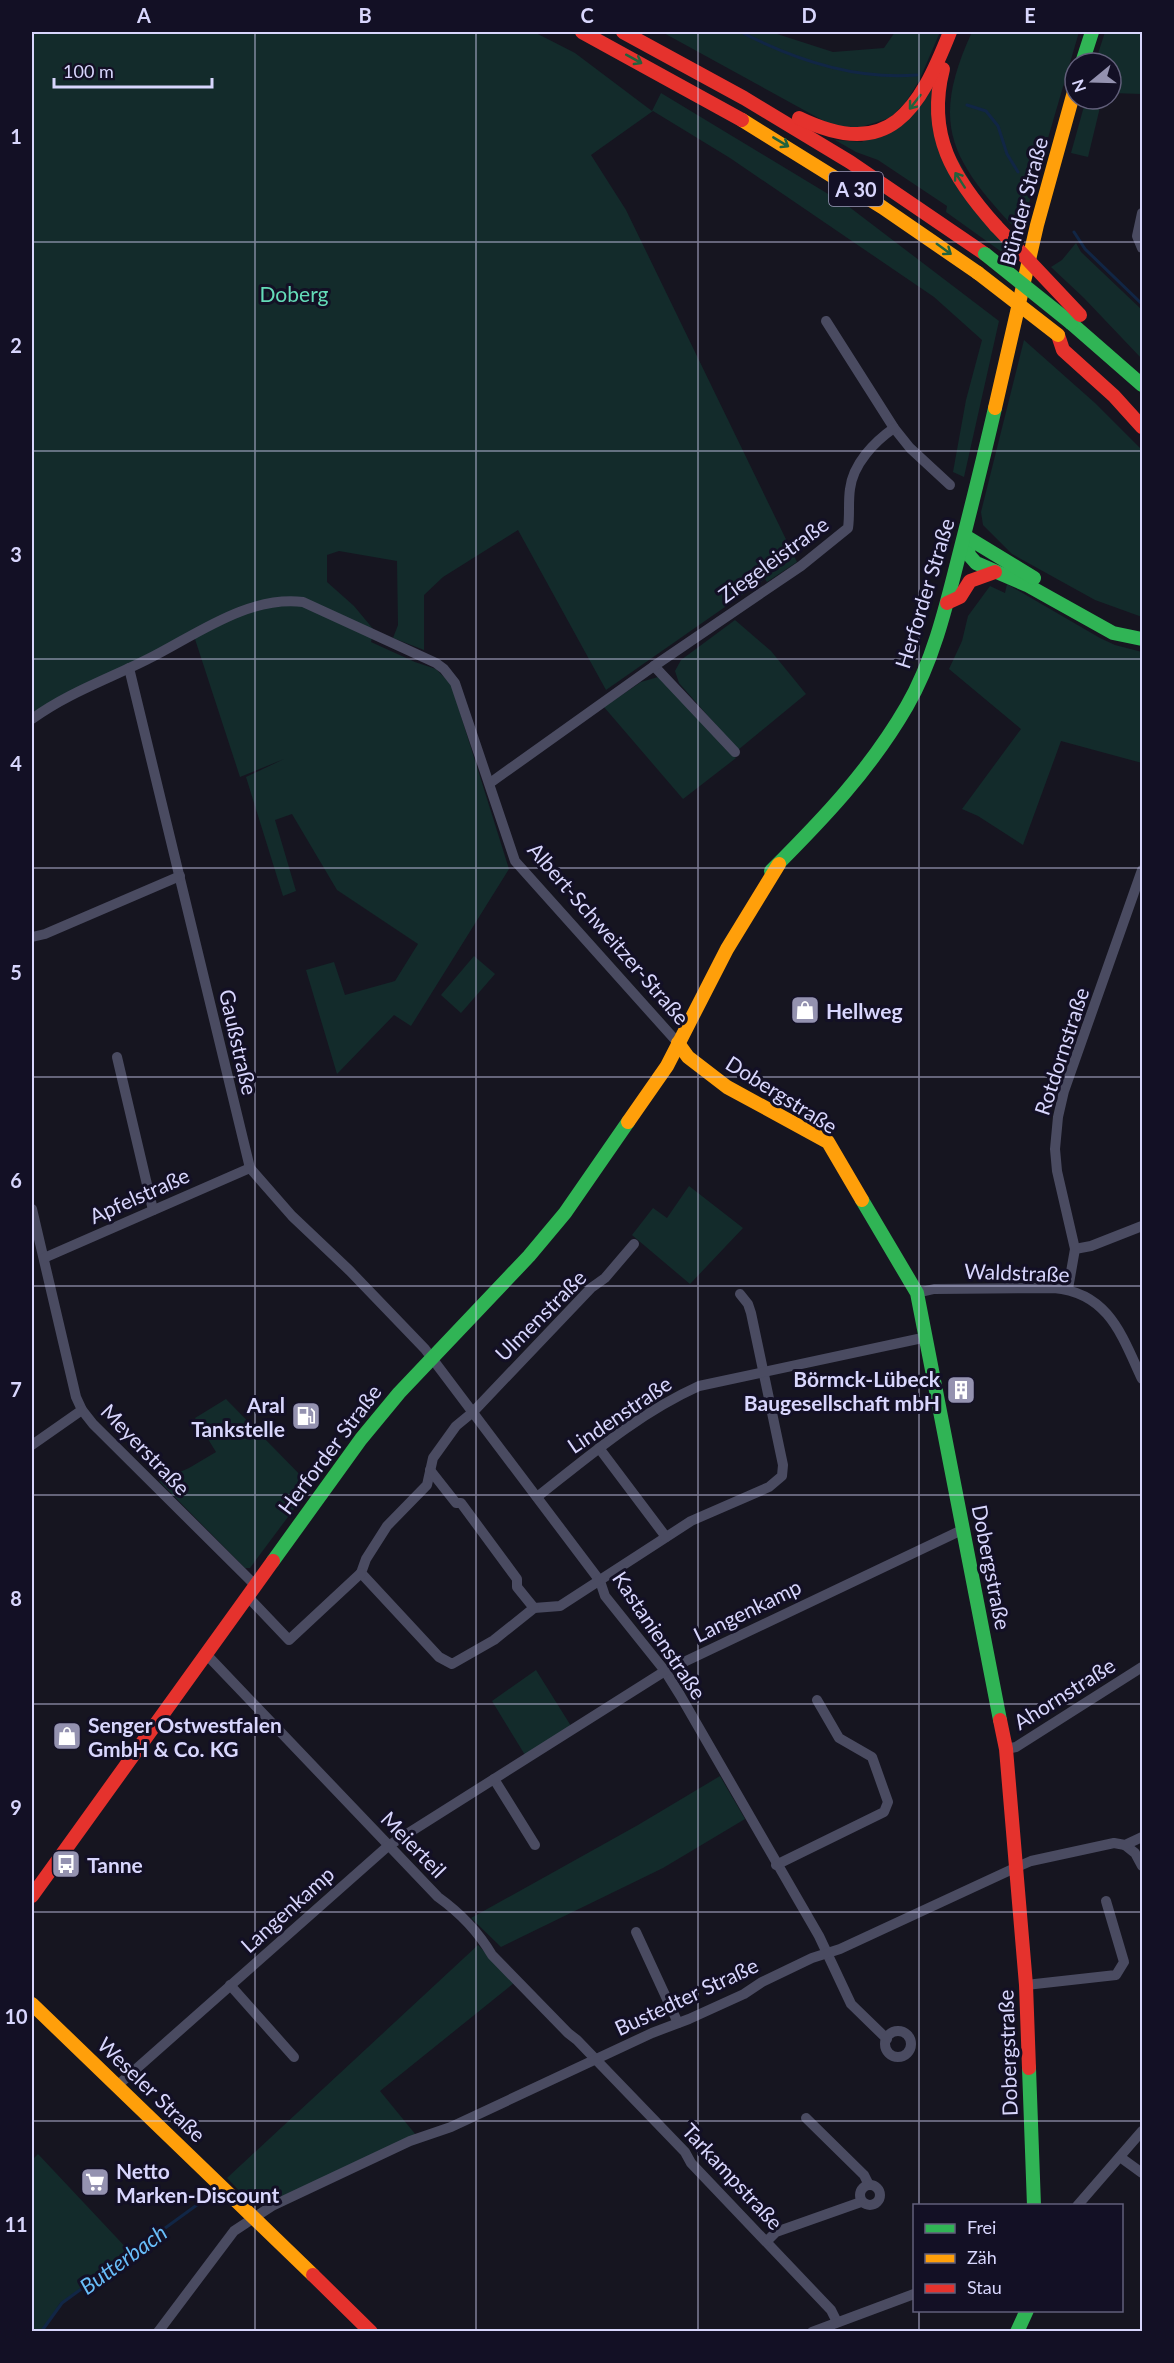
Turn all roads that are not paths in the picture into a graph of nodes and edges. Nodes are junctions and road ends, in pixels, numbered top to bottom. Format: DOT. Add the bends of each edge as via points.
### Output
graph roads {
  1 [pos="582,32"];
  2 [pos="623,32"];
  3 [pos="950,32"];
  4 [pos="958,32"];
  5 [pos="1092,32"];
  6 [pos="1086,51"];
  7 [pos="744,98"];
  8 [pos="1068,111"];
  9 [pos="1143,213"];
  10 [pos="1143,248"];
  11 [pos="1076,319"];
  12 [pos="826,321"];
  13 [pos="1013,326"];
  14 [pos="1059,335"];
  15 [pos="1143,385"];
  16 [pos="1143,411"];
  17 [pos="1143,427"];
  18 [pos="894,428"];
  19 [pos="950,485"];
  20 [pos="964,536"];
  21 [pos="995,573"];
  22 [pos="947,603"];
  23 [pos="1143,633"];
  24 [pos="1143,639"];
  25 [pos="654,666"];
  26 [pos="129,668"];
  27 [pos="32,719"];
  28 [pos="735,752"];
  29 [pos="490,783"];
  30 [pos="1143,870"];
  31 [pos="180,876"];
  32 [pos="32,936"];
  33 [pos="678,1043"];
  34 [pos="117,1057"];
  35 [pos="250,1168"];
  36 [pos="32,1209"];
  37 [pos="153,1210"];
  38 [pos="1143,1226"];
  39 [pos="634,1244"];
  40 [pos="1075,1249"];
  41 [pos="44,1258"];
  42 [pos="1068,1289"];
  43 [pos="916,1293"];
  44 [pos="740,1294"];
  45 [pos="927,1337"];
  46 [pos="432,1359"];
  47 [pos="764,1371"];
  48 [pos="1143,1379"];
  49 [pos="82,1410"];
  50 [pos="473,1412"];
  51 [pos="32,1445"];
  52 [pos="599,1448"];
  53 [pos="430,1470"];
  54 [pos="537,1497"];
  55 [pos="964,1528"];
  56 [pos="666,1537"];
  57 [pos="361,1572"];
  58 [pos="600,1581"];
  59 [pos="251,1591"];
  60 [pos="534,1608"];
  61 [pos="206,1654"];
  62 [pos="1143,1667"];
  63 [pos="665,1671"];
  64 [pos="817,1700"];
  65 [pos="1006,1749"];
  66 [pos="494,1779"];
  67 [pos="1143,1837"];
  68 [pos="535,1845"];
  69 [pos="1125,1845"];
  70 [pos="388,1846"];
  71 [pos="776,1865"];
  72 [pos="1143,1866"];
  73 [pos="1017,1867"];
  74 [pos="32,1896"];
  75 [pos="1106,1901"];
  76 [pos="636,1932"];
  77 [pos="827,1952"];
  78 [pos="230,1985"];
  79 [pos="1026,1985"];
  80 [pos="32,2004"];
  81 [pos="678,2023"];
  82 [pos="887,2039"];
  83 [pos="294,2057"];
  84 [pos="595,2060"];
  85 [pos="118,2085"];
  86 [pos="806,2118"];
  87 [pos="1143,2131"];
  88 [pos="1120,2157"];
  89 [pos="1143,2173"];
  90 [pos="868,2185"];
  91 [pos="861,2202"];
  92 [pos="1034,2204"];
  93 [pos="1078,2204"];
  94 [pos="254,2218"];
  95 [pos="767,2241"];
  96 [pos="913,2296"];
  97 [pos="1027,2312"];
  98 [pos="837,2322"];
  99 [pos="158,2331"];
  100 [pos="370,2331"];
  101 [pos="812,2331"];
  102 [pos="1017,2331"];
  1 -- 14 [label="main road, A 30, one-way, bridge" via="731,112 895,214"];
  2 -- 7 [label="main road, A 30"];
  3 -- 7 [label="main road, one-way" via="927,85 913,106 878,134 857,138 835,134 764,98"];
  11 -- 4 [label="main road, one-way, bridge" via="996,226 950,164 938,119 940,78"];
  5 -- 6 [label="main road"];
  7 -- 11 [label="main road, A 30, bridge" via="850,162"];
  8 -- 13 [label="main road, Bünder Straße"];
  9 -- 10 [label="street" via="1137,236"];
  11 -- 15 [label="main road, A 30"];
  12 -- 18 [label="street"];
  13 -- 20 [label="main road, Herforder Straße"];
  14 -- 16 [label="main road, A 30"];
  14 -- 17 [label="main road" via="1062,350"];
  18 -- 19 [label="street"];
  18 -- 25 [label="street, Ziegeleistraße" via="860,461 854,473 848,528 801,566"];
  20 -- 21 [label="main road" via="969,555"];
  20 -- 22 [label="main road, Herforder Straße"];
  20 -- 23 [label="main road" via="1086,611 1116,626"];
  21 -- 22 [label="main road" via="982,574 970,581 960,597"];
  21 -- 24 [label="main road" via="1027,585 1113,633"];
  22 -- 33 [label="main road, Herforder Straße" via="921,679 907,706 863,773 779,864 727,949"];
  25 -- 28 [label="street"];
  25 -- 29 [label="street, Ziegeleistraße"];
  26 -- 27 [label="street, Albert-Schweitzer-Straße" via="70,694"];
  26 -- 29 [label="street, Albert-Schweitzer-Straße" via="234,615 277,602 303,602 444,669 454,683"];
  26 -- 31 [label="street, Gaußstraße"];
  29 -- 33 [label="street, Albert-Schweitzer-Straße" via="515,861"];
  30 -- 40 [label="street, Rotdornstraße" via="1058,1117 1057,1171"];
  31 -- 32 [label="street" via="45,934"];
  31 -- 35 [label="street, Gaußstraße"];
  33 -- 43 [label="main road, Dobergstraße" via="688,1057 727,1087 828,1142"];
  33 -- 46 [label="main road, Herforder Straße" via="667,1066 565,1213"];
  34 -- 37 [label="street"];
  35 -- 37 [label="street, Apfelstraße"];
  35 -- 46 [label="street, Gaußstraße"];
  36 -- 41 [label="street, Meyerstraße"];
  37 -- 41 [label="street, Apfelstraße"];
  38 -- 40 [label="street"];
  39 -- 50 [label="street, Ulmenstraße"];
  40 -- 42 [label="street, Rotdornstraße"];
  41 -- 49 [label="street, Meyerstraße"];
  42 -- 43 [label="street, Waldstraße" via="934,1289"];
  42 -- 48 [label="street, Waldstraße" via="1095,1302 1114,1320"];
  43 -- 45 [label="main road, Dobergstraße"];
  44 -- 47 [label="street" via="748,1304"];
  45 -- 47 [label="street, Lindenstraße"];
  45 -- 55 [label="main road, Dobergstraße"];
  46 -- 50 [label="street, Kastanienstraße"];
  46 -- 59 [label="main road, Herforder Straße" via="361,1438"];
  47 -- 52 [label="street, Lindenstraße" via="699,1386 640,1418"];
  47 -- 56 [label="street" via="782,1476 769,1487 702,1516"];
  49 -- 51 [label="street"];
  49 -- 59 [label="street, Meyerstraße"];
  50 -- 53 [label="street, Ulmenstraße" via="450,1434 433,1458"];
  50 -- 54 [label="street, Kastanienstraße"];
  52 -- 54 [label="street, Lindenstraße"];
  52 -- 56 [label="street"];
  53 -- 57 [label="street, Ulmenstraße" via="427,1485 387,1526"];
  53 -- 60 [label="street" via="456,1503 461,1503"];
  54 -- 58 [label="street, Kastanienstraße"];
  55 -- 63 [label="street, Langenkamp"];
  55 -- 65 [label="main road, Dobergstraße"];
  56 -- 58 [label="street"];
  57 -- 59 [label="street, Meyerstraße" via="290,1640"];
  57 -- 60 [label="street" via="424,1642 452,1664 494,1640"];
  58 -- 60 [label="street" via="560,1606"];
  58 -- 63 [label="street, Kastanienstraße" via="605,1596"];
  59 -- 61 [label="main road, Herforder Straße"];
  61 -- 70 [label="street, Meierteil"];
  61 -- 74 [label="main road, Herforder Straße"];
  62 -- 65 [label="street, Ahornstraße" via="1016,1747"];
  63 -- 66 [label="street, Langenkamp"];
  63 -- 71 [label="street, Kastanienstraße"];
  64 -- 71 [label="street" via="839,1738 872,1757 888,1802 884,1812"];
  65 -- 73 [label="main road, Dobergstraße"];
  66 -- 68 [label="street"];
  66 -- 70 [label="street, Langenkamp"];
  67 -- 69 [label="street, Bustedter Straße"];
  69 -- 72 [label="street"];
  69 -- 73 [label="street, Bustedter Straße" via="1114,1844"];
  70 -- 78 [label="street, Langenkamp"];
  70 -- 84 [label="street, Meierteil"];
  71 -- 77 [label="street, Kastanienstraße"];
  73 -- 77 [label="street, Bustedter Straße"];
  73 -- 79 [label="main road, Dobergstraße"];
  75 -- 79 [label="street" via="1124,1962 1116,1975"];
  76 -- 81 [label="street"];
  77 -- 81 [label="street, Bustedter Straße"];
  77 -- 82 [label="street, Kastanienstraße" via="851,2004"];
  78 -- 83 [label="street"];
  78 -- 85 [label="street, Langenkamp"];
  79 -- 92 [label="main road, Dobergstraße"];
  80 -- 85 [label="main road, Weseler Straße"];
  81 -- 84 [label="street, Bustedter Straße"];
  84 -- 94 [label="street, Bustedter Straße" via="451,2127 410,2141"];
  84 -- 95 [label="street, Tarkampstraße"];
  85 -- 94 [label="main road, Weseler Straße"];
  86 -- 90 [label="street" via="864,2175"];
  87 -- 88 [label="street"];
  88 -- 89 [label="street"];
  88 -- 93 [label="street"];
  90 -- 91 [label="street" via="859,2192"];
  90 -- 91 [label="street" via="878,2189 879,2199 871,2206"];
  91 -- 95 [label="street" via="776,2232"];
  94 -- 99 [label="street, Bustedter Straße" via="234,2231"];
  94 -- 100 [label="main road, Weseler Straße"];
  95 -- 98 [label="street, Tarkampstraße" via="831,2310"];
  96 -- 98 [label="street"];
  97 -- 102 [label="main road"];
  98 -- 101 [label="street"];
}
